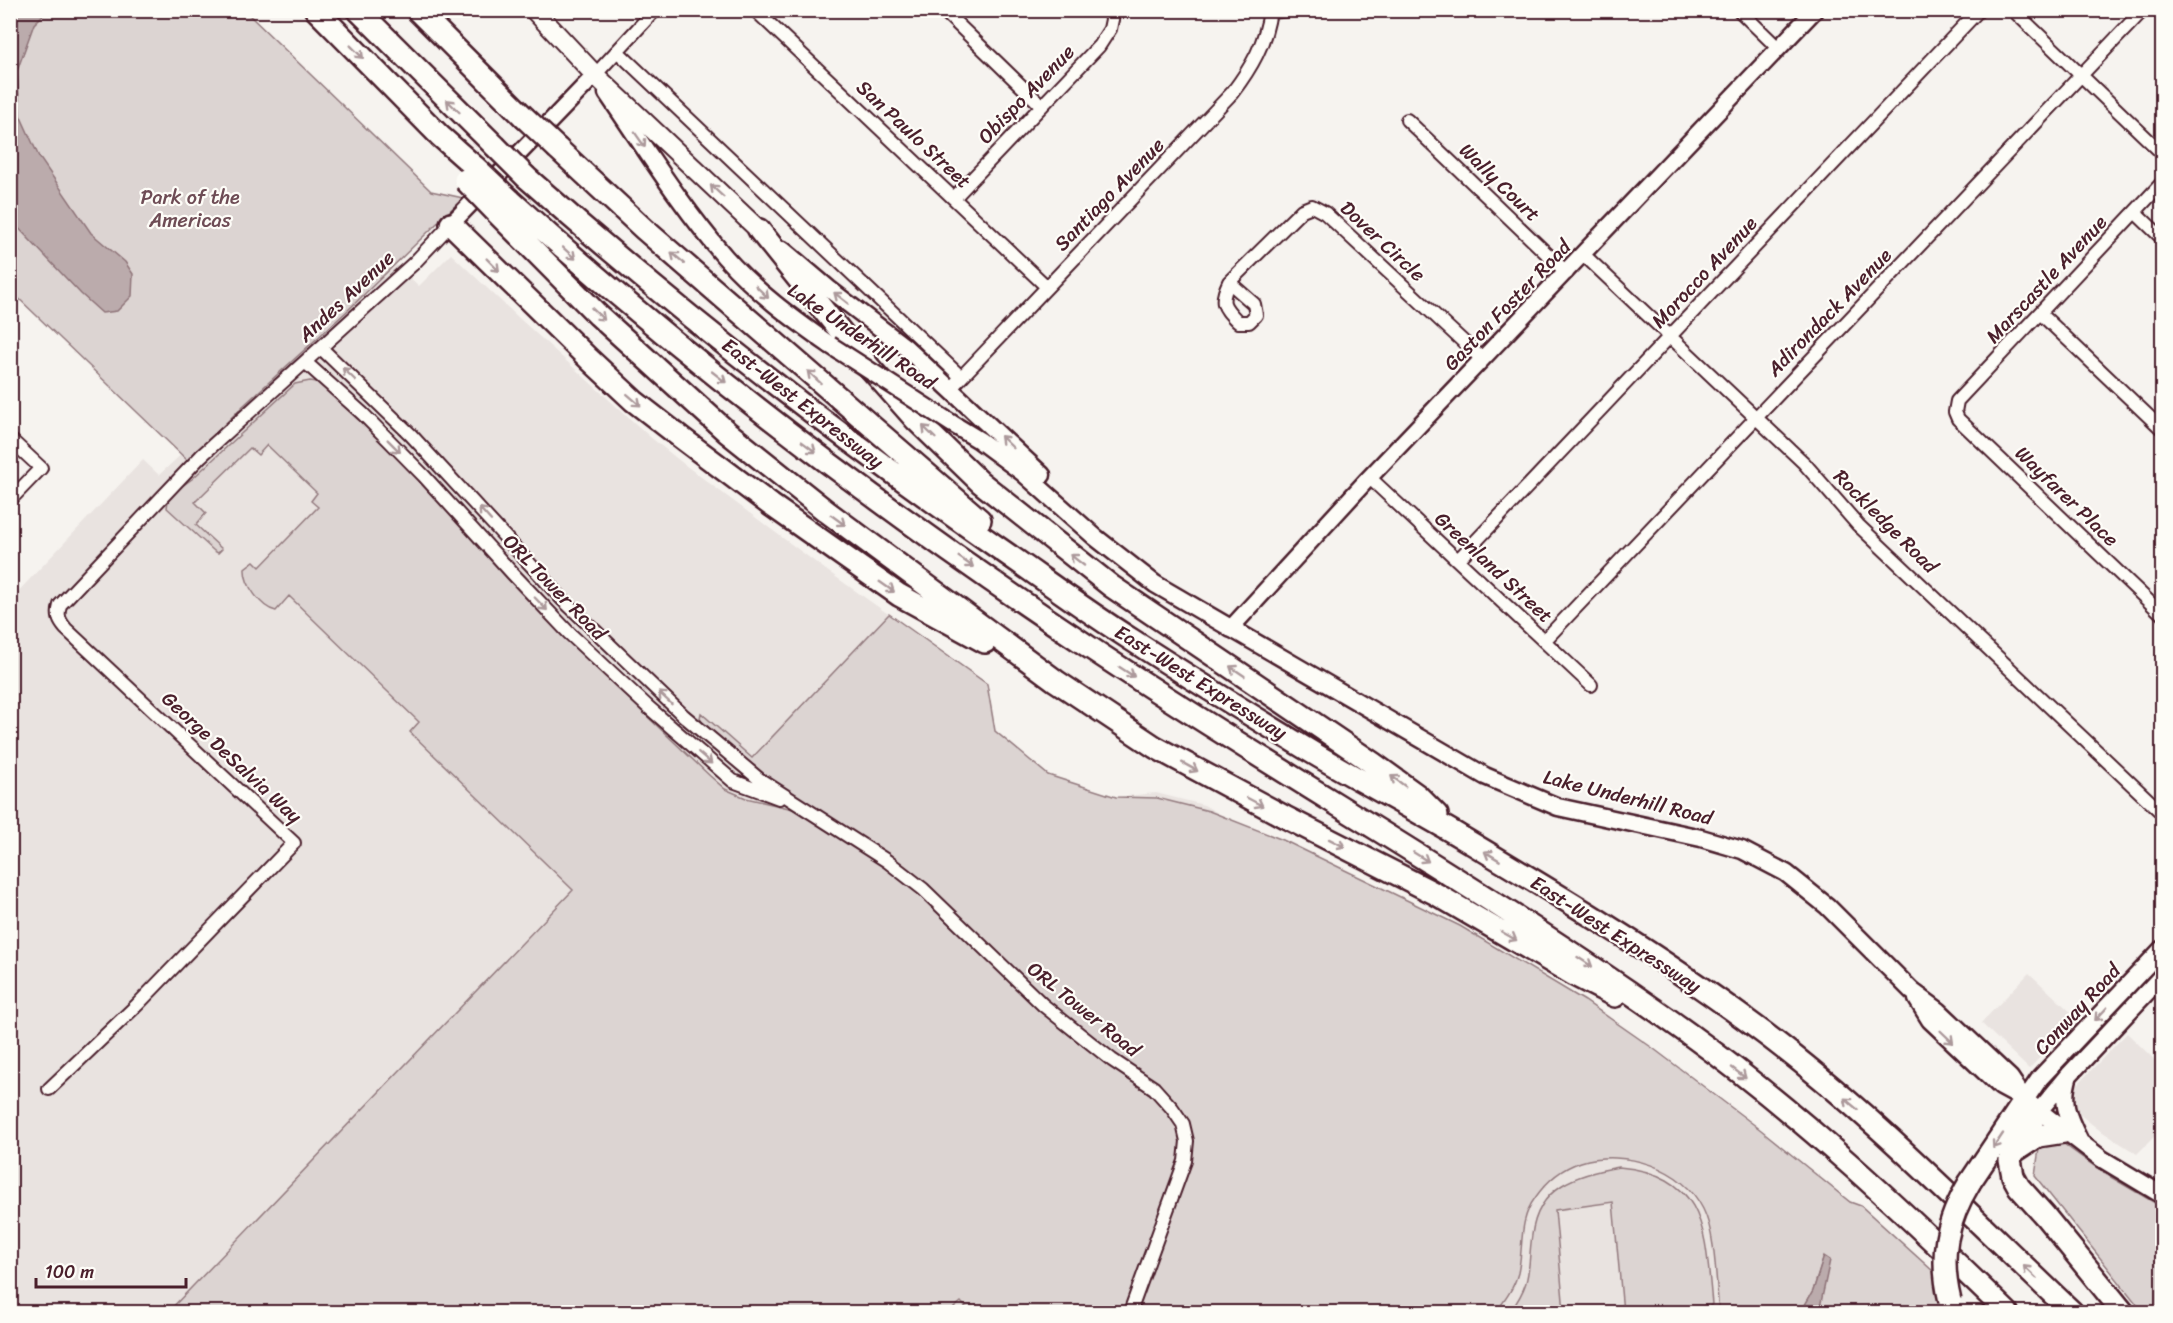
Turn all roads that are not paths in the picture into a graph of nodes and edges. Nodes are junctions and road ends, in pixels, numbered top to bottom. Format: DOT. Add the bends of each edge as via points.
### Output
graph roads {
  1 [pos="316,10"];
  2 [pos="358,10"];
  3 [pos="417,10"];
  4 [pos="534,10"];
  5 [pos="655,10"];
  6 [pos="755,10"];
  7 [pos="943,10"];
  8 [pos="1114,10"];
  9 [pos="1292,10"];
  10 [pos="1739,10"];
  11 [pos="1815,10"];
  12 [pos="1979,10"];
  13 [pos="2013,10"];
  14 [pos="2143,10"];
  15 [pos="1270,11"];
  16 [pos="1779,49"];
  17 [pos="617,51"];
  18 [pos="595,75"];
  19 [pos="2081,75"];
  20 [pos="1042,106"];
  21 [pos="1407,120"];
  22 [pos="2163,153"];
  23 [pos="2163,183"];
  24 [pos="954,198"];
  25 [pos="504,206"];
  26 [pos="2135,212"];
  27 [pos="451,224"];
  28 [pos="759,230"];
  29 [pos="2163,238"];
  30 [pos="1584,255"];
  31 [pos="1567,273"];
  32 [pos="1229,282"];
  33 [pos="1047,287"];
  34 [pos="2040,313"];
  35 [pos="1670,337"];
  36 [pos="321,348"];
  37 [pos="1483,360"];
  38 [pos="305,362"];
  39 [pos="956,382"];
  40 [pos="1957,401"];
  41 [pos="1756,418"];
  42 [pos="2163,429"];
  43 [pos="10,439"];
  44 [pos="1370,478"];
  45 [pos="10,500"];
  46 [pos="1458,560"];
  47 [pos="527,561"];
  48 [pos="1024,566"];
  49 [pos="513,574"];
  50 [pos="1155,584"];
  51 [pos="60,605"];
  52 [pos="2163,614"];
  53 [pos="1230,629"];
  54 [pos="1544,641"];
  55 [pos="1056,681"];
  56 [pos="1591,686"];
  57 [pos="684,716"];
  58 [pos="672,728"];
  59 [pos="800,806"];
  60 [pos="2163,813"];
  61 [pos="1456,834"];
  62 [pos="2163,949"];
  63 [pos="2163,976"];
  64 [pos="1693,1037"];
  65 [pos="2069,1075"];
  66 [pos="49,1089"];
  67 [pos="2032,1106"];
  68 [pos="2073,1138"];
  69 [pos="2012,1153"];
  70 [pos="2163,1195"];
  71 [pos="1953,1307"];
  72 [pos="1130,1312"];
  73 [pos="2007,1312"];
  74 [pos="2072,1312"];
  75 [pos="2123,1312"];
  1 -- 25 [label="highway, one-way, bridge" via="440,136 438,152 470,174"];
  48 -- 2 [label="highway, East-West Expressway, one-way, bridge" via="920,494 622,261 526,177"];
  48 -- 3 [label="highway, one-way, bridge" via="982,522 644,229"];
  4 -- 18 [label="main road, Lake Underhill Road"];
  5 -- 17 [label="street, Andes Avenue"];
  6 -- 24 [label="street, San Paulo Street"];
  7 -- 20 [label="street"];
  8 -- 20 [label="street, Obispo Avenue" via="1110,29 1100,46"];
  9 -- 15 [label="street"];
  10 -- 16 [label="street"];
  11 -- 16 [label="street, Gaston Foster Road"];
  12 -- 35 [label="street, Morocco Avenue"];
  13 -- 19 [label="street"];
  14 -- 19 [label="street, Adirondack Avenue"];
  15 -- 33 [label="street, Santiago Avenue" via="1259,51 1232,93"];
  16 -- 30 [label="street, Gaston Foster Road"];
  17 -- 18 [label="street, Andes Avenue"];
  17 -- 39 [label="street, Lake Underhill Road"];
  18 -- 27 [label="street, Andes Avenue"];
  28 -- 18 [label="main road, Lake Underhill Road, one-way"];
  18 -- 50 [label="main road, Lake Underhill Road, one-way, bridge" via="726,258 772,302 830,345 1022,471 1095,537"];
  19 -- 22 [label="street"];
  19 -- 41 [label="street, Adirondack Avenue"];
  20 -- 24 [label="street, Obispo Avenue"];
  21 -- 31 [label="street, Wally Court"];
  23 -- 26 [label="street, Marscastle Avenue"];
  24 -- 33 [label="street, San Paulo Street"];
  25 -- 55 [label="highway, one-way" via="598,315 727,432 826,511"];
  25 -- 64 [label="highway, East-West Expressway, one-way" via="689,354 970,564 1162,695 1489,900"];
  26 -- 29 [label="street"];
  26 -- 34 [label="street, Marscastle Avenue"];
  27 -- 36 [label="street, Andes Avenue"];
  27 -- 55 [label="highway, one-way" via="634,401 683,439 899,595"];
  39 -- 28 [label="main road, Lake Underhill Road, one-way" via="829,289"];
  61 -- 28 [label="highway, one-way" via="1417,795 1111,586 980,482 916,420 870,368"];
  30 -- 31 [label="street, Gaston Foster Road"];
  30 -- 35 [label="street, Rockledge Road"];
  31 -- 37 [label="street, Gaston Foster Road"];
  32 -- 37 [label="street, Dover Circle" via="1302,210 1312,206 1325,213"];
  33 -- 39 [label="street, Santiago Avenue"];
  34 -- 40 [label="street, Marscastle Avenue"];
  34 -- 42 [label="street"];
  35 -- 41 [label="street, Rockledge Road"];
  35 -- 46 [label="street, Morocco Avenue"];
  36 -- 38 [label="street, Andes Avenue"];
  47 -- 36 [label="street, ORL Tower Road, one-way" via="411,435"];
  37 -- 44 [label="street, Gaston Foster Road"];
  38 -- 49 [label="street, ORL Tower Road, one-way" via="424,476"];
  38 -- 51 [label="street, Andes Avenue" via="201,456"];
  50 -- 39 [label="main road, Lake Underhill Road, one-way"];
  40 -- 52 [label="street, Wayfarer Place" via="1958,419"];
  41 -- 54 [label="street, Adirondack Avenue"];
  41 -- 60 [label="street, Rockledge Road" via="1804,463 1858,525"];
  43 -- 45 [label="street" via="41,468"];
  44 -- 46 [label="street, Greenland Street"];
  44 -- 53 [label="street, Gaston Foster Road"];
  46 -- 54 [label="street, Greenland Street"];
  47 -- 49 [label="street"];
  57 -- 47 [label="street, ORL Tower Road, one-way"];
  48 -- 61 [label="highway, East-West Expressway" via="1129,639 1235,705"];
  49 -- 58 [label="street, ORL Tower Road, one-way" via="569,633"];
  50 -- 53 [label="main road, Lake Underhill Road"];
  51 -- 66 [label="street, George DeSalvia Way" via="60,621 66,629 294,843 140,1003"];
  53 -- 67 [label="main road, Lake Underhill Road" via="1485,776 1519,791 1558,807 1742,850 1786,873 1827,906 1912,991 2010,1078"];
  54 -- 56 [label="street, Greenland Street"];
  55 -- 64 [label="highway, one-way" via="1165,753 1436,894 1574,975"];
  57 -- 58 [label="street"];
  57 -- 59 [label="street, ORL Tower Road" via="746,770"];
  58 -- 59 [label="street, ORL Tower Road, one-way" via="733,781"];
  59 -- 72 [label="street, ORL Tower Road" via="887,861 923,889 1043,1005 1154,1088 1183,1124 1185,1161"];
  74 -- 61 [label="highway, East-West Expressway, one-way" via="1908,1154 1767,1035 1681,974"];
  62 -- 67 [label="main road, Conway Road, one-way" via="2040,1078"];
  63 -- 65 [label="main road, Conway Road"];
  64 -- 73 [label="highway, East-West Expressway, one-way" via="1819,1137"];
  65 -- 67 [label="main road, Conway Road"];
  65 -- 68 [label="main road" via="2065,1106"];
  67 -- 68 [label="main road, Lake Underhill Road"];
  67 -- 69 [label="highway"];
  67 -- 71 [label="highway, one-way, bridge" via="1970,1182 1954,1211 1944,1264"];
  68 -- 69 [label="highway" via="2038,1136"];
  68 -- 70 [label="main road, Lake Underhill Road"];
  69 -- 75 [label="highway" via="2011,1169 2019,1187"];
}
